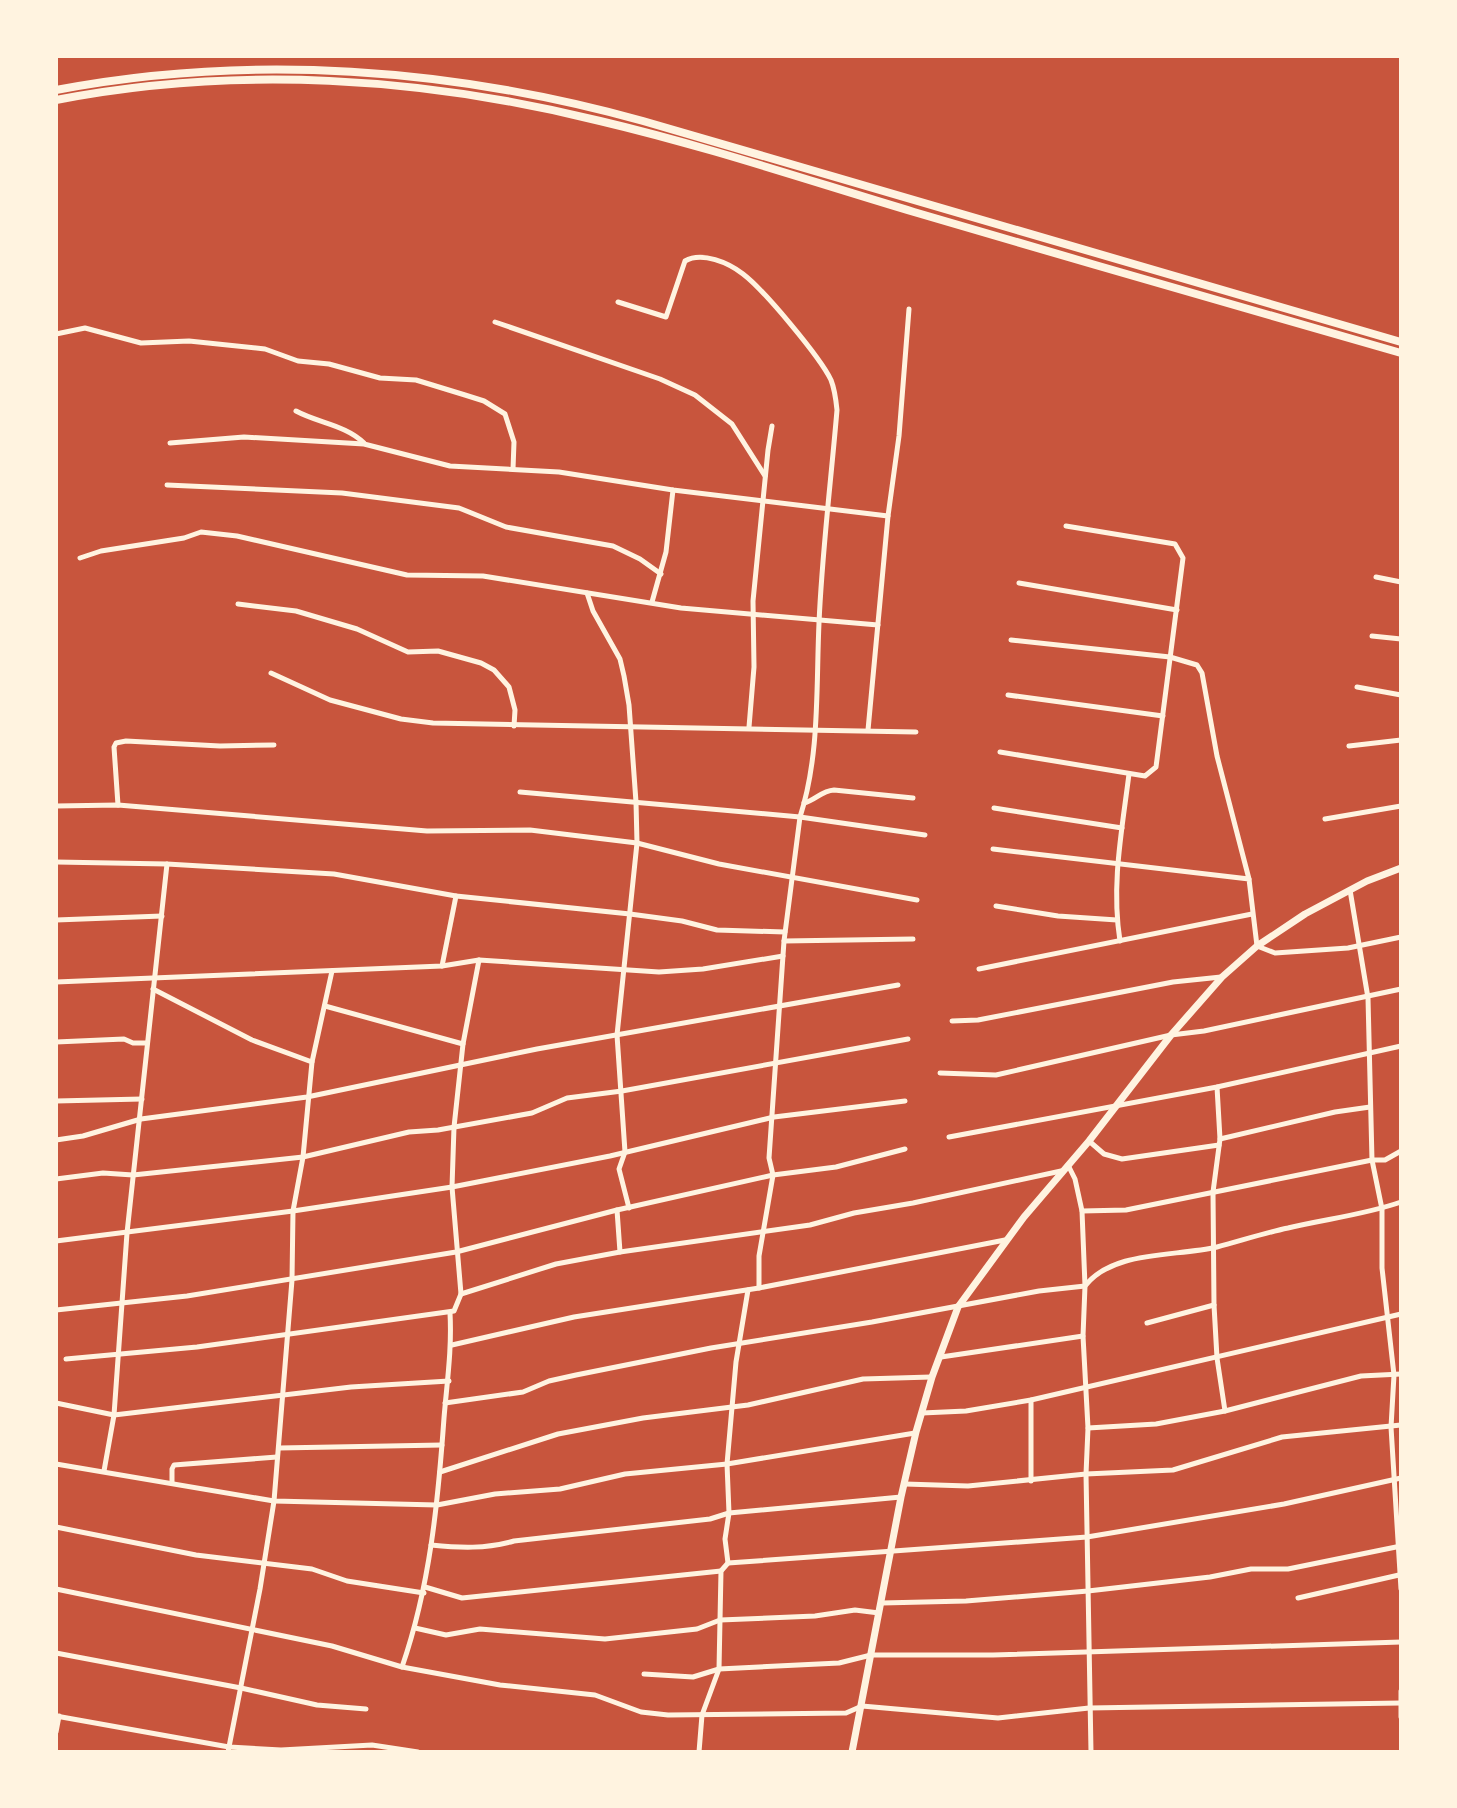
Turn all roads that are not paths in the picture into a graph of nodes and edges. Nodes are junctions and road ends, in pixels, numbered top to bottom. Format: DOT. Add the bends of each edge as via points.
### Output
graph roads {
  1 [pos="56,90"];
  2 [pos="56,100"];
  3 [pos="618,302"];
  4 [pos="909,309"];
  5 [pos="495,322"];
  6 [pos="56,334"];
  7 [pos="1401,342"];
  8 [pos="1401,353"];
  9 [pos="296,411"];
  10 [pos="772,426"];
  11 [pos="170,443"];
  12 [pos="364,444"];
  13 [pos="513,469"];
  14 [pos="765,476"];
  15 [pos="167,485"];
  16 [pos="673,490"];
  17 [pos="762,502"];
  18 [pos="828,509"];
  19 [pos="888,516"];
  20 [pos="1066,526"];
  21 [pos="80,558"];
  22 [pos="661,574"];
  23 [pos="1376,577"];
  24 [pos="1401,582"];
  25 [pos="1019,583"];
  26 [pos="587,593"];
  27 [pos="652,602"];
  28 [pos="238,604"];
  29 [pos="1177,610"];
  30 [pos="753,613"];
  31 [pos="819,621"];
  32 [pos="878,625"];
  33 [pos="1372,636"];
  34 [pos="1401,639"];
  35 [pos="1011,640"];
  36 [pos="1170,657"];
  37 [pos="271,673"];
  38 [pos="1357,687"];
  39 [pos="1008,695"];
  40 [pos="1401,695"];
  41 [pos="1163,716"];
  42 [pos="514,726"];
  43 [pos="749,727"];
  44 [pos="630,728"];
  45 [pos="816,729"];
  46 [pos="868,730"];
  47 [pos="916,732"];
  48 [pos="1401,740"];
  49 [pos="274,745"];
  50 [pos="1349,746"];
  51 [pos="1000,752"];
  52 [pos="1129,774"];
  53 [pos="520,792"];
  54 [pos="913,798"];
  55 [pos="636,802"];
  56 [pos="804,803"];
  57 [pos="118,805"];
  58 [pos="56,806"];
  59 [pos="1401,806"];
  60 [pos="994,808"];
  61 [pos="800,817"];
  62 [pos="1325,819"];
  63 [pos="1122,828"];
  64 [pos="925,835"];
  65 [pos="637,843"];
  66 [pos="993,849"];
  67 [pos="56,862"];
  68 [pos="167,864"];
  69 [pos="1117,864"];
  70 [pos="1401,868"];
  71 [pos="793,877"];
  72 [pos="1249,879"];
  73 [pos="1350,889"];
  74 [pos="456,896"];
  75 [pos="917,900"];
  76 [pos="996,906"];
  77 [pos="630,914"];
  78 [pos="1252,914"];
  79 [pos="162,916"];
  80 [pos="56,920"];
  81 [pos="1117,920"];
  82 [pos="785,932"];
  83 [pos="1401,937"];
  84 [pos="913,939"];
  85 [pos="784,941"];
  86 [pos="1120,941"];
  87 [pos="1257,946"];
  88 [pos="1361,946"];
  89 [pos="783,956"];
  90 [pos="479,960"];
  91 [pos="442,966"];
  92 [pos="623,968"];
  93 [pos="979,969"];
  94 [pos="332,971"];
  95 [pos="1222,977"];
  96 [pos="154,979"];
  97 [pos="56,982"];
  98 [pos="898,985"];
  99 [pos="153,989"];
  100 [pos="1401,989"];
  101 [pos="1368,998"];
  102 [pos="325,1006"];
  103 [pos="779,1006"];
  104 [pos="952,1021"];
  105 [pos="617,1035"];
  106 [pos="1171,1035"];
  107 [pos="908,1039"];
  108 [pos="56,1042"];
  109 [pos="147,1043"];
  110 [pos="463,1044"];
  111 [pos="1401,1046"];
  112 [pos="1369,1052"];
  113 [pos="312,1062"];
  114 [pos="777,1063"];
  115 [pos="460,1066"];
  116 [pos="940,1073"];
  117 [pos="1217,1087"];
  118 [pos="622,1091"];
  119 [pos="307,1097"];
  120 [pos="142,1099"];
  121 [pos="56,1101"];
  122 [pos="905,1101"];
  123 [pos="1116,1105"];
  124 [pos="1370,1107"];
  125 [pos="774,1117"];
  126 [pos="141,1119"];
  127 [pos="454,1127"];
  128 [pos="949,1137"];
  129 [pos="56,1140"];
  130 [pos="1089,1141"];
  131 [pos="1219,1142"];
  132 [pos="905,1149"];
  133 [pos="1401,1151"];
  134 [pos="625,1152"];
  135 [pos="303,1157"];
  136 [pos="1372,1160"];
  137 [pos="1064,1168"];
  138 [pos="133,1175"];
  139 [pos="773,1175"];
  140 [pos="56,1179"];
  141 [pos="452,1187"];
  142 [pos="1213,1192"];
  143 [pos="1401,1202"];
  144 [pos="629,1208"];
  145 [pos="1382,1209"];
  146 [pos="617,1210"];
  147 [pos="293,1211"];
  148 [pos="1082,1211"];
  149 [pos="763,1231"];
  150 [pos="127,1233"];
  151 [pos="1005,1240"];
  152 [pos="56,1241"];
  153 [pos="1214,1248"];
  154 [pos="456,1252"];
  155 [pos="620,1252"];
  156 [pos="292,1280"];
  157 [pos="1085,1286"];
  158 [pos="759,1288"];
  159 [pos="748,1290"];
  160 [pos="461,1294"];
  161 [pos="122,1302"];
  162 [pos="1214,1305"];
  163 [pos="958,1307"];
  164 [pos="56,1310"];
  165 [pos="450,1313"];
  166 [pos="1401,1314"];
  167 [pos="1387,1318"];
  168 [pos="1147,1323"];
  169 [pos="288,1336"];
  170 [pos="1083,1336"];
  171 [pos="738,1344"];
  172 [pos="452,1345"];
  173 [pos="117,1355"];
  174 [pos="941,1357"];
  175 [pos="1217,1358"];
  176 [pos="66,1359"];
  177 [pos="1401,1374"];
  178 [pos="1394,1375"];
  179 [pos="932,1377"];
  180 [pos="449,1381"];
  181 [pos="1085,1386"];
  182 [pos="283,1394"];
  183 [pos="1031,1400"];
  184 [pos="56,1403"];
  185 [pos="445,1403"];
  186 [pos="733,1407"];
  187 [pos="1225,1411"];
  188 [pos="922,1413"];
  189 [pos="114,1415"];
  190 [pos="1401,1425"];
  191 [pos="1391,1427"];
  192 [pos="1088,1428"];
  193 [pos="916,1432"];
  194 [pos="442,1445"];
  195 [pos="279,1448"];
  196 [pos="277,1457"];
  197 [pos="56,1464"];
  198 [pos="727,1464"];
  199 [pos="104,1471"];
  200 [pos="440,1472"];
  201 [pos="1086,1474"];
  202 [pos="1397,1478"];
  203 [pos="1031,1481"];
  204 [pos="172,1483"];
  205 [pos="905,1484"];
  206 [pos="901,1497"];
  207 [pos="274,1501"];
  208 [pos="437,1505"];
  209 [pos="729,1513"];
  210 [pos="56,1527"];
  211 [pos="1087,1537"];
  212 [pos="431,1545"];
  213 [pos="1400,1546"];
  214 [pos="892,1551"];
  215 [pos="264,1561"];
  216 [pos="728,1563"];
  217 [pos="721,1571"];
  218 [pos="1400,1575"];
  219 [pos="56,1589"];
  220 [pos="1401,1589"];
  221 [pos="425,1590"];
  222 [pos="1088,1591"];
  223 [pos="1298,1598"];
  224 [pos="882,1603"];
  225 [pos="880,1613"];
  226 [pos="720,1620"];
  227 [pos="415,1628"];
  228 [pos="252,1629"];
  229 [pos="1401,1642"];
  230 [pos="1088,1652"];
  231 [pos="56,1653"];
  232 [pos="871,1655"];
  233 [pos="402,1667"];
  234 [pos="719,1669"];
  235 [pos="644,1674"];
  236 [pos="241,1688"];
  237 [pos="1401,1691"];
  238 [pos="1401,1703"];
  239 [pos="862,1706"];
  240 [pos="1089,1708"];
  241 [pos="366,1709"];
  242 [pos="702,1715"];
  243 [pos="58,1716"];
  244 [pos="1401,1717"];
  245 [pos="56,1732"];
  246 [pos="229,1750"];
  247 [pos="418,1752"];
  248 [pos="699,1752"];
  249 [pos="852,1752"];
  250 [pos="1091,1752"];
  1 -- 7 [label="highway" via="188,72 274,69 492,87 602,109"];
  2 -- 8 [label="highway" via="192,83 305,80 414,87 515,103 640,131"];
  3 -- 18 [label="street" via="666,317 683,263 694,257 728,265 753,282 831,380 837,410"];
  4 -- 19 [label="street"];
  5 -- 14 [label="street" via="695,395 732,424"];
  6 -- 13 [label="street" via="85,328 141,343 189,341 265,349 380,378 416,380 484,401 505,414 514,442"];
  9 -- 12 [label="street" via="357,436"];
  10 -- 14 [label="street"];
  11 -- 12 [label="street" via="244,437"];
  12 -- 13 [label="street" via="450,466"];
  13 -- 16 [label="street"];
  14 -- 17 [label="street"];
  15 -- 22 [label="street" via="342,493 459,508 506,527 613,546"];
  16 -- 17 [label="street"];
  16 -- 22 [label="street"];
  17 -- 18 [label="street"];
  17 -- 30 [label="street"];
  18 -- 19 [label="street"];
  18 -- 31 [label="street"];
  19 -- 32 [label="street"];
  20 -- 29 [label="street" via="1175,544 1183,558"];
  21 -- 26 [label="street" via="201,532 407,575 483,576"];
  22 -- 27 [label="street"];
  23 -- 24 [label="street"];
  25 -- 29 [label="street"];
  26 -- 27 [label="street"];
  26 -- 44 [label="street" via="620,659"];
  27 -- 30 [label="street"];
  28 -- 42 [label="street" via="296,611 357,629 408,652 438,651 481,663 509,687"];
  29 -- 36 [label="street"];
  30 -- 31 [label="street"];
  30 -- 43 [label="street"];
  31 -- 32 [label="street"];
  31 -- 45 [label="street"];
  32 -- 46 [label="street"];
  33 -- 34 [label="street"];
  35 -- 36 [label="street"];
  36 -- 41 [label="street"];
  36 -- 72 [label="street" via="1197,665 1202,673"];
  37 -- 42 [label="street" via="330,700 401,719"];
  38 -- 40 [label="street"];
  39 -- 41 [label="street"];
  41 -- 52 [label="street" via="1156,767 1145,776"];
  42 -- 44 [label="street"];
  43 -- 44 [label="street"];
  43 -- 45 [label="street"];
  44 -- 55 [label="street"];
  45 -- 46 [label="street"];
  45 -- 56 [label="street"];
  46 -- 47 [label="street"];
  48 -- 50 [label="street"];
  49 -- 57 [label="street" via="120,741 114,747"];
  51 -- 52 [label="street"];
  52 -- 63 [label="street"];
  53 -- 55 [label="street"];
  54 -- 56 [label="street" via="834,790"];
  55 -- 61 [label="street"];
  55 -- 65 [label="street"];
  56 -- 61 [label="street"];
  57 -- 58 [label="street"];
  57 -- 65 [label="street" via="427,831 530,830"];
  59 -- 62 [label="street"];
  60 -- 63 [label="street"];
  61 -- 64 [label="street"];
  61 -- 71 [label="street"];
  63 -- 69 [label="street"];
  65 -- 71 [label="street"];
  65 -- 77 [label="street"];
  66 -- 69 [label="street"];
  67 -- 68 [label="street"];
  68 -- 74 [label="street" via="334,874"];
  68 -- 79 [label="street"];
  69 -- 72 [label="street"];
  69 -- 81 [label="street"];
  70 -- 73 [label="main road"];
  71 -- 75 [label="street"];
  71 -- 82 [label="street"];
  72 -- 78 [label="street"];
  73 -- 87 [label="main road"];
  73 -- 88 [label="street"];
  74 -- 77 [label="street"];
  74 -- 91 [label="street"];
  76 -- 81 [label="street"];
  77 -- 82 [label="street" via="717,930"];
  77 -- 92 [label="street"];
  78 -- 86 [label="street"];
  78 -- 87 [label="street"];
  79 -- 80 [label="street"];
  79 -- 96 [label="street"];
  81 -- 86 [label="street"];
  82 -- 85 [label="street"];
  83 -- 88 [label="street"];
  84 -- 85 [label="street"];
  85 -- 89 [label="street"];
  86 -- 93 [label="street"];
  87 -- 88 [label="street" via="1275,953"];
  87 -- 95 [label="main road"];
  88 -- 101 [label="street"];
  89 -- 92 [label="street" via="703,969"];
  89 -- 103 [label="street"];
  90 -- 91 [label="street"];
  90 -- 92 [label="street"];
  90 -- 110 [label="street"];
  91 -- 94 [label="street"];
  92 -- 105 [label="street"];
  94 -- 96 [label="street"];
  94 -- 102 [label="street"];
  95 -- 104 [label="street"];
  95 -- 106 [label="main road"];
  96 -- 97 [label="street"];
  96 -- 99 [label="street"];
  98 -- 103 [label="street"];
  99 -- 109 [label="street"];
  99 -- 113 [label="street" via="252,1040"];
  100 -- 101 [label="street"];
  101 -- 106 [label="street"];
  101 -- 112 [label="street"];
  102 -- 110 [label="street"];
  102 -- 113 [label="street"];
  103 -- 105 [label="street"];
  103 -- 114 [label="street"];
  105 -- 115 [label="street"];
  105 -- 118 [label="street"];
  106 -- 116 [label="street" via="996,1075"];
  106 -- 123 [label="main road"];
  107 -- 114 [label="street"];
  108 -- 109 [label="street"];
  109 -- 120 [label="street"];
  110 -- 115 [label="street"];
  111 -- 112 [label="street"];
  112 -- 117 [label="street"];
  112 -- 124 [label="street"];
  113 -- 119 [label="street"];
  114 -- 118 [label="street"];
  114 -- 125 [label="street"];
  115 -- 119 [label="street"];
  115 -- 127 [label="street"];
  117 -- 123 [label="street"];
  117 -- 131 [label="street"];
  118 -- 127 [label="street" via="567,1098 540,1111"];
  118 -- 134 [label="street"];
  119 -- 126 [label="street"];
  119 -- 135 [label="street"];
  120 -- 121 [label="street"];
  120 -- 126 [label="street"];
  122 -- 125 [label="street"];
  123 -- 128 [label="street"];
  123 -- 130 [label="main road"];
  124 -- 131 [label="street"];
  124 -- 136 [label="street"];
  125 -- 134 [label="street"];
  125 -- 139 [label="street" via="769,1158"];
  126 -- 129 [label="street"];
  126 -- 138 [label="street"];
  127 -- 135 [label="street"];
  127 -- 141 [label="street"];
  130 -- 131 [label="street" via="1111,1158 1122,1159"];
  130 -- 137 [label="main road"];
  131 -- 142 [label="street"];
  132 -- 139 [label="street" via="836,1167"];
  133 -- 136 [label="street"];
  134 -- 141 [label="street"];
  134 -- 144 [label="street" via="619,1169"];
  135 -- 138 [label="street"];
  135 -- 147 [label="street"];
  136 -- 142 [label="street"];
  136 -- 145 [label="street"];
  137 -- 148 [label="street" via="1075,1179"];
  137 -- 149 [label="street"];
  137 -- 151 [label="main road"];
  138 -- 140 [label="street"];
  138 -- 150 [label="street"];
  139 -- 144 [label="street"];
  139 -- 149 [label="street"];
  141 -- 147 [label="street"];
  141 -- 154 [label="street"];
  142 -- 148 [label="street" via="1126,1210"];
  142 -- 153 [label="street"];
  143 -- 145 [label="street"];
  144 -- 146 [label="street"];
  145 -- 153 [label="street"];
  145 -- 167 [label="street"];
  146 -- 154 [label="street"];
  146 -- 155 [label="street"];
  147 -- 150 [label="street"];
  147 -- 156 [label="street"];
  148 -- 157 [label="street"];
  149 -- 155 [label="street"];
  149 -- 158 [label="street"];
  150 -- 152 [label="street"];
  150 -- 161 [label="street"];
  151 -- 158 [label="street"];
  151 -- 163 [label="main road"];
  153 -- 157 [label="street" via="1129,1261 1095,1274"];
  153 -- 162 [label="street"];
  154 -- 156 [label="street"];
  154 -- 160 [label="street"];
  155 -- 160 [label="street" via="556,1264"];
  156 -- 161 [label="street"];
  156 -- 169 [label="street"];
  157 -- 163 [label="street"];
  157 -- 170 [label="street"];
  158 -- 159 [label="street"];
  159 -- 171 [label="street"];
  159 -- 172 [label="street" via="574,1317"];
  160 -- 165 [label="street"];
  161 -- 164 [label="street"];
  161 -- 173 [label="street"];
  162 -- 168 [label="street"];
  162 -- 175 [label="street"];
  163 -- 171 [label="street"];
  163 -- 174 [label="main road"];
  165 -- 169 [label="street"];
  165 -- 172 [label="street"];
  166 -- 167 [label="street"];
  167 -- 175 [label="street"];
  167 -- 178 [label="street"];
  169 -- 173 [label="street"];
  169 -- 182 [label="street"];
  170 -- 174 [label="street"];
  170 -- 181 [label="street"];
  171 -- 185 [label="street" via="549,1381 523,1392"];
  171 -- 186 [label="street"];
  172 -- 180 [label="street"];
  173 -- 176 [label="street"];
  173 -- 189 [label="street"];
  174 -- 179 [label="main road"];
  175 -- 181 [label="street"];
  175 -- 187 [label="street"];
  177 -- 178 [label="street"];
  178 -- 187 [label="street" via="1361,1376"];
  178 -- 191 [label="street"];
  179 -- 186 [label="street" via="863,1379"];
  179 -- 188 [label="main road"];
  180 -- 182 [label="street"];
  180 -- 185 [label="street"];
  181 -- 183 [label="street"];
  181 -- 192 [label="street"];
  182 -- 189 [label="street"];
  182 -- 195 [label="street"];
  183 -- 188 [label="street"];
  183 -- 203 [label="street"];
  184 -- 189 [label="street"];
  185 -- 194 [label="street"];
  186 -- 198 [label="street"];
  186 -- 200 [label="street" via="558,1434"];
  187 -- 192 [label="street" via="1156,1424"];
  188 -- 193 [label="main road"];
  189 -- 199 [label="street"];
  190 -- 191 [label="street"];
  191 -- 201 [label="street" via="1282,1437 1173,1470"];
  191 -- 202 [label="street"];
  192 -- 201 [label="street"];
  193 -- 198 [label="street"];
  193 -- 205 [label="main road"];
  194 -- 195 [label="street"];
  194 -- 200 [label="street"];
  195 -- 196 [label="street"];
  196 -- 204 [label="street" via="174,1465"];
  196 -- 207 [label="street"];
  197 -- 199 [label="street"];
  198 -- 208 [label="street" via="625,1474 560,1489"];
  198 -- 209 [label="street"];
  199 -- 204 [label="street"];
  200 -- 208 [label="street"];
  201 -- 203 [label="street"];
  201 -- 211 [label="street"];
  202 -- 211 [label="street" via="1284,1504"];
  202 -- 213 [label="street"];
  203 -- 205 [label="street"];
  204 -- 207 [label="street"];
  205 -- 206 [label="main road"];
  206 -- 209 [label="street"];
  206 -- 214 [label="main road"];
  207 -- 208 [label="street"];
  207 -- 215 [label="street"];
  208 -- 212 [label="street"];
  209 -- 212 [label="street" via="494,1546"];
  209 -- 216 [label="street"];
  210 -- 215 [label="street" via="196,1555"];
  211 -- 214 [label="street"];
  211 -- 222 [label="street"];
  212 -- 221 [label="street"];
  213 -- 218 [label="street"];
  213 -- 222 [label="street" via="1288,1569 1251,1569"];
  214 -- 216 [label="street"];
  214 -- 224 [label="main road"];
  215 -- 221 [label="street" via="347,1581"];
  215 -- 228 [label="street"];
  216 -- 217 [label="street"];
  217 -- 221 [label="street" via="462,1598"];
  217 -- 226 [label="street"];
  218 -- 220 [label="street"];
  218 -- 223 [label="street"];
  219 -- 228 [label="street"];
  221 -- 227 [label="street"];
  222 -- 224 [label="street"];
  222 -- 230 [label="street"];
  224 -- 225 [label="main road"];
  225 -- 226 [label="street" via="855,1610"];
  225 -- 232 [label="main road"];
  226 -- 227 [label="street" via="697,1629 605,1639 480,1629 446,1635"];
  226 -- 234 [label="street"];
  227 -- 233 [label="street"];
  228 -- 233 [label="street"];
  228 -- 236 [label="street"];
  229 -- 230 [label="street"];
  230 -- 232 [label="street"];
  230 -- 240 [label="street"];
  231 -- 236 [label="street"];
  232 -- 234 [label="street" via="839,1663"];
  232 -- 239 [label="main road"];
  233 -- 242 [label="street" via="595,1695 641,1712"];
  234 -- 235 [label="street" via="693,1677"];
  234 -- 242 [label="street"];
  236 -- 241 [label="street" via="317,1705"];
  236 -- 246 [label="street"];
  237 -- 238 [label="street"];
  238 -- 240 [label="street"];
  238 -- 244 [label="street"];
  239 -- 240 [label="street" via="998,1718"];
  239 -- 242 [label="street" via="846,1713"];
  239 -- 249 [label="main road"];
  240 -- 250 [label="street"];
  242 -- 248 [label="street"];
  243 -- 245 [label="street"];
  243 -- 246 [label="street"];
  246 -- 247 [label="street" via="372,1745"];
}
